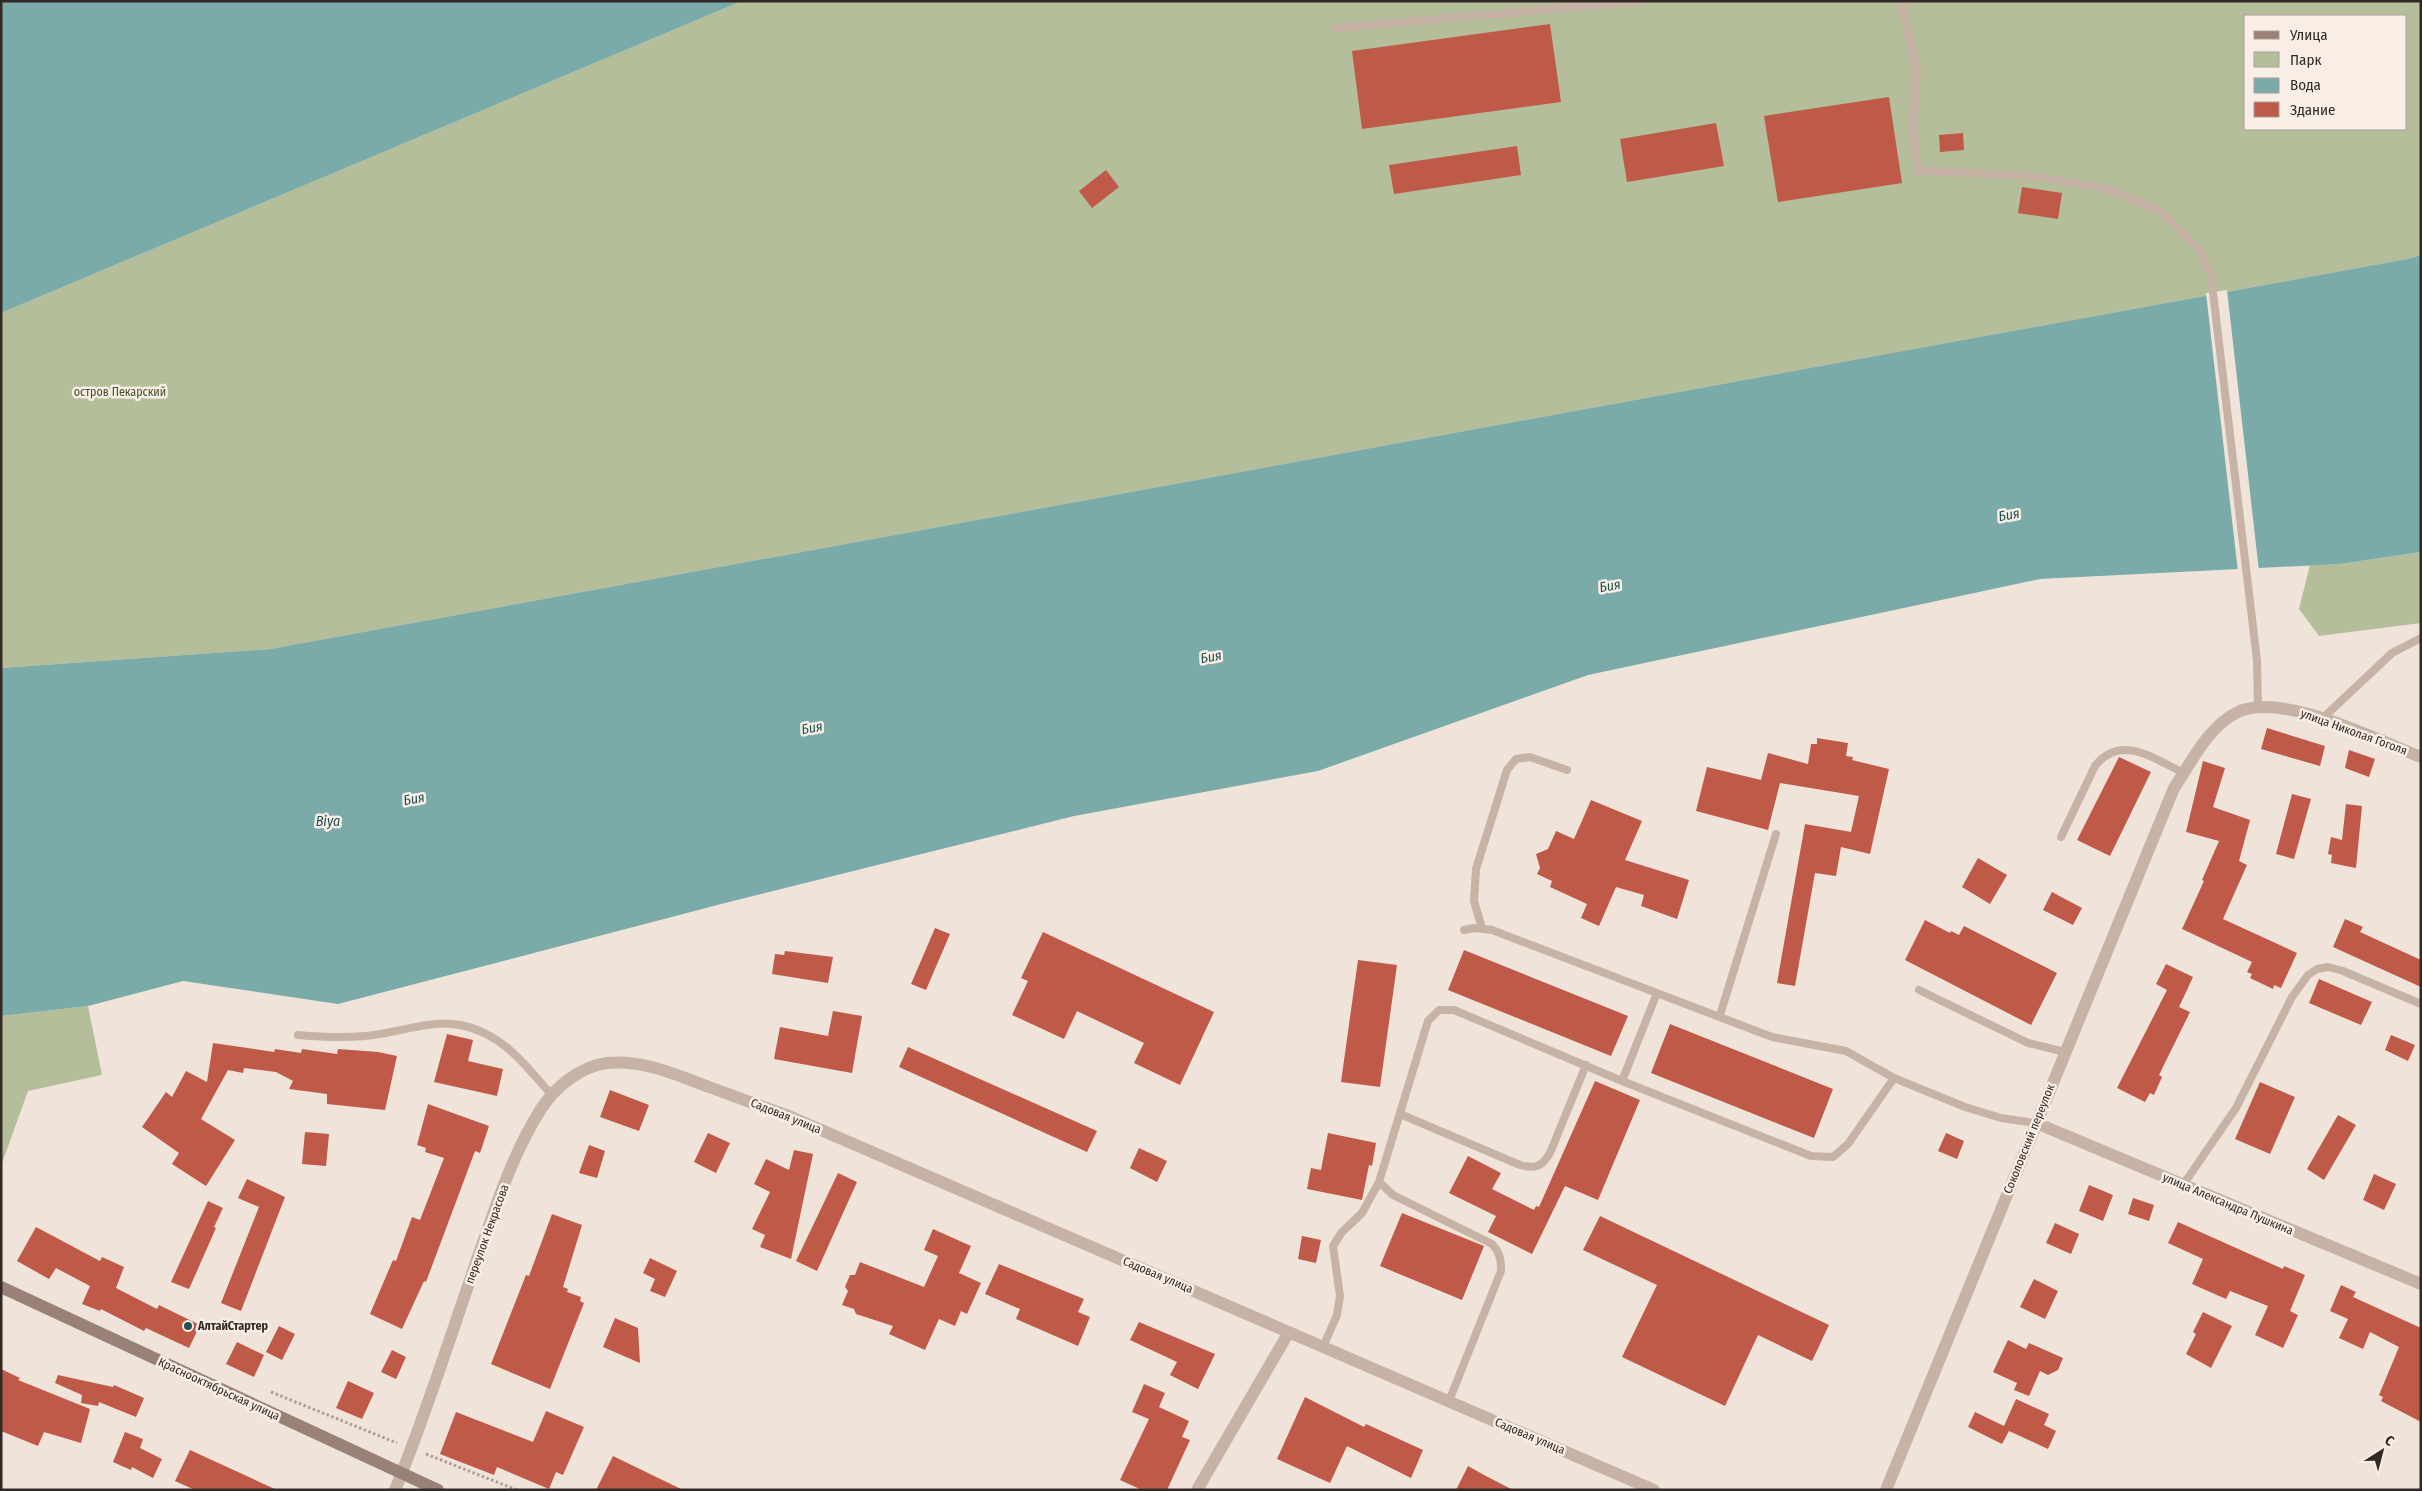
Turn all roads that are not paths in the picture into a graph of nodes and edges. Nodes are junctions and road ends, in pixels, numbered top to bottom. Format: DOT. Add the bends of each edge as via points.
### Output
graph roads {
  1 [pos="1640,1"];
  2 [pos="1901,1"];
  3 [pos="1336,28"];
  4 [pos="2421,638"];
  5 [pos="2258,706"];
  6 [pos="2323,718"];
  7 [pos="2421,757"];
  8 [pos="1567,770"];
  9 [pos="2184,773"];
  10 [pos="2174,788"];
  11 [pos="1776,834"];
  12 [pos="2060,837"];
  13 [pos="1482,928"];
  14 [pos="1464,930"];
  15 [pos="1919,990"];
  16 [pos="1657,993"];
  17 [pos="2421,1004"];
  18 [pos="1720,1015"];
  19 [pos="298,1035"];
  20 [pos="2065,1052"];
  21 [pos="1586,1065"];
  22 [pos="659,1069"];
  23 [pos="1894,1078"];
  24 [pos="1622,1081"];
  25 [pos="552,1095"];
  26 [pos="1400,1114"];
  27 [pos="2036,1123"];
  28 [pos="1379,1182"];
  29 [pos="2183,1185"];
  30 [pos="2421,1284"];
  31 [pos="1,1287"];
  32 [pos="1289,1332"];
  33 [pos="1323,1347"];
  34 [pos="1449,1401"];
  35 [pos="401,1474"];
  36 [pos="395,1490"];
  37 [pos="438,1490"];
  38 [pos="1197,1490"];
  39 [pos="1654,1490"];
  40 [pos="1886,1490"];
  1 -- 3 [label="lane"];
  2 -- 5 [label="lane" via="1917,70 1913,126 1918,171 2022,175 2104,188 2159,210 2200,250 2211,276 2257,660"];
  4 -- 6 [label="lane" via="2392,653"];
  5 -- 6 [label="street, улица Николая Гоголя" via="2275,706"];
  5 -- 9 [label="street, улица Николая Гоголя" via="2236,713 2221,724"];
  6 -- 7 [label="street, улица Николая Гоголя"];
  8 -- 13 [label="lane" via="1530,757 1516,759 1507,770 1476,869 1474,901"];
  9 -- 10 [label="street, улица Николая Гоголя"];
  9 -- 12 [label="lane" via="2130,750 2113,751 2095,766"];
  10 -- 20 [label="street, Соколовский переулок"];
  11 -- 18 [label="lane"];
  13 -- 14 [label="lane"];
  13 -- 16 [label="lane"];
  15 -- 20 [label="lane" via="2028,1043"];
  16 -- 18 [label="lane"];
  16 -- 24 [label="lane"];
  17 -- 29 [label="lane" via="2336,969 2317,969 2308,975 2292,997 2232,1114"];
  18 -- 23 [label="lane" via="1772,1037 1846,1051"];
  19 -- 25 [label="lane" via="341,1038 367,1036 426,1023 463,1026 498,1041"];
  20 -- 27 [label="street, Соколовский переулок"];
  21 -- 24 [label="lane"];
  21 -- 26 [label="lane" via="1550,1153 1538,1166 1520,1165"];
  21 -- 26 [label="lane" via="1454,1010 1438,1010 1428,1021"];
  22 -- 25 [label="street, переулок Некрасова" via="630,1063 593,1066 574,1076"];
  22 -- 32 [label="street, Садовая улица" via="791,1117"];
  23 -- 24 [label="lane" via="1844,1148 1833,1157 1811,1156"];
  23 -- 27 [label="lane" via="1974,1110"];
  25 -- 35 [label="street, переулок Некрасова" via="541,1108 518,1152"];
  26 -- 28 [label="lane"];
  27 -- 29 [label="street, улица Александра Пушкина"];
  27 -- 40 [label="street, Соколовский переулок"];
  28 -- 33 [label="lane" via="1362,1213 1333,1246 1340,1296 1337,1315"];
  28 -- 34 [label="lane" via="1393,1195 1480,1236 1499,1254 1501,1271"];
  29 -- 30 [label="street, улица Александра Пушкина"];
  31 -- 35 [label="main road, Краснооктябрьская улица"];
  32 -- 33 [label="street, Садовая улица"];
  32 -- 38 [label="street"];
  33 -- 34 [label="street, Садовая улица"];
  34 -- 39 [label="street, Садовая улица"];
  35 -- 36 [label="street, переулок Некрасова"];
  35 -- 37 [label="main road, Краснооктябрьская улица"];
}
